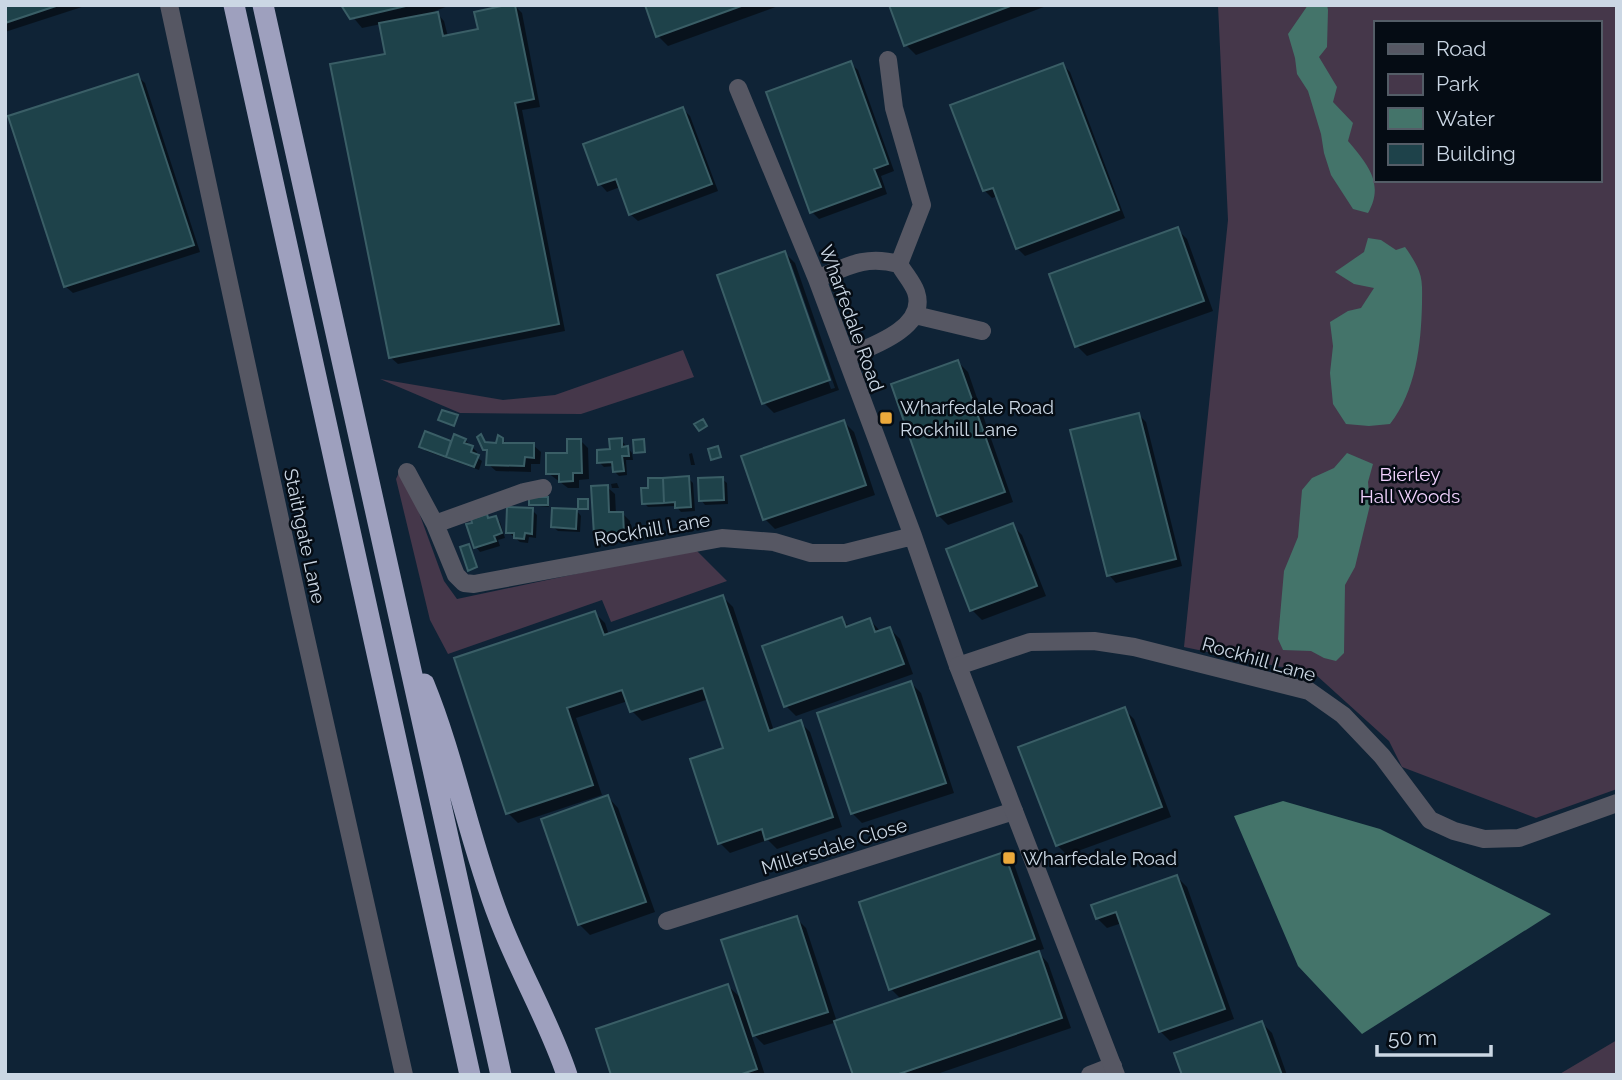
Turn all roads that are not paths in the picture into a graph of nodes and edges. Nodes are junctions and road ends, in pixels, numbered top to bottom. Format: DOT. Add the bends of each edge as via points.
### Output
graph roads {
  1 [pos="169,5"];
  2 [pos="234,5"];
  3 [pos="263,5"];
  4 [pos="888,60"];
  5 [pos="738,88"];
  6 [pos="899,264"];
  7 [pos="817,279"];
  8 [pos="915,315"];
  9 [pos="982,331"];
  10 [pos="846,357"];
  11 [pos="407,472"];
  12 [pos="543,488"];
  13 [pos="435,524"];
  14 [pos="913,536"];
  15 [pos="401,626"];
  16 [pos="958,666"];
  17 [pos="1617,803"];
  18 [pos="1014,811"];
  19 [pos="667,921"];
  20 [pos="1115,1070"];
  21 [pos="404,1075"];
  22 [pos="470,1075"];
  23 [pos="501,1075"];
  24 [pos="567,1075"];
  25 [pos="1090,1075"];
  1 -- 21 [label="street, Staithgate Lane"];
  2 -- 22 [label="highway"];
  3 -- 15 [label="highway"];
  4 -- 6 [label="street" via="894,108 922,205"];
  5 -- 7 [label="street, Wharfedale Road"];
  6 -- 7 [label="street" via="879,259 860,262"];
  6 -- 8 [label="street" via="917,294"];
  7 -- 10 [label="street, Wharfedale Road"];
  8 -- 9 [label="street"];
  8 -- 10 [label="street" via="884,341"];
  10 -- 14 [label="street, Wharfedale Road"];
  11 -- 13 [label="street, Rockhill Lane"];
  12 -- 13 [label="street"];
  13 -- 14 [label="street, Rockhill Lane" via="456,575 464,583 474,584 722,538 774,542 811,553 845,553"];
  14 -- 16 [label="street, Wharfedale Road"];
  15 -- 23 [label="highway"];
  15 -- 24 [label="highway" via="435,711 499,919"];
  16 -- 17 [label="street, Rockhill Lane" via="1030,642 1094,642 1134,646 1309,691 1343,715 1382,756 1430,820 1484,839 1518,838"];
  16 -- 18 [label="street, Wharfedale Road"];
  18 -- 19 [label="street, Millersdale Close"];
  18 -- 20 [label="street, Wharfedale Road"];
  20 -- 25 [label="street"];
}
